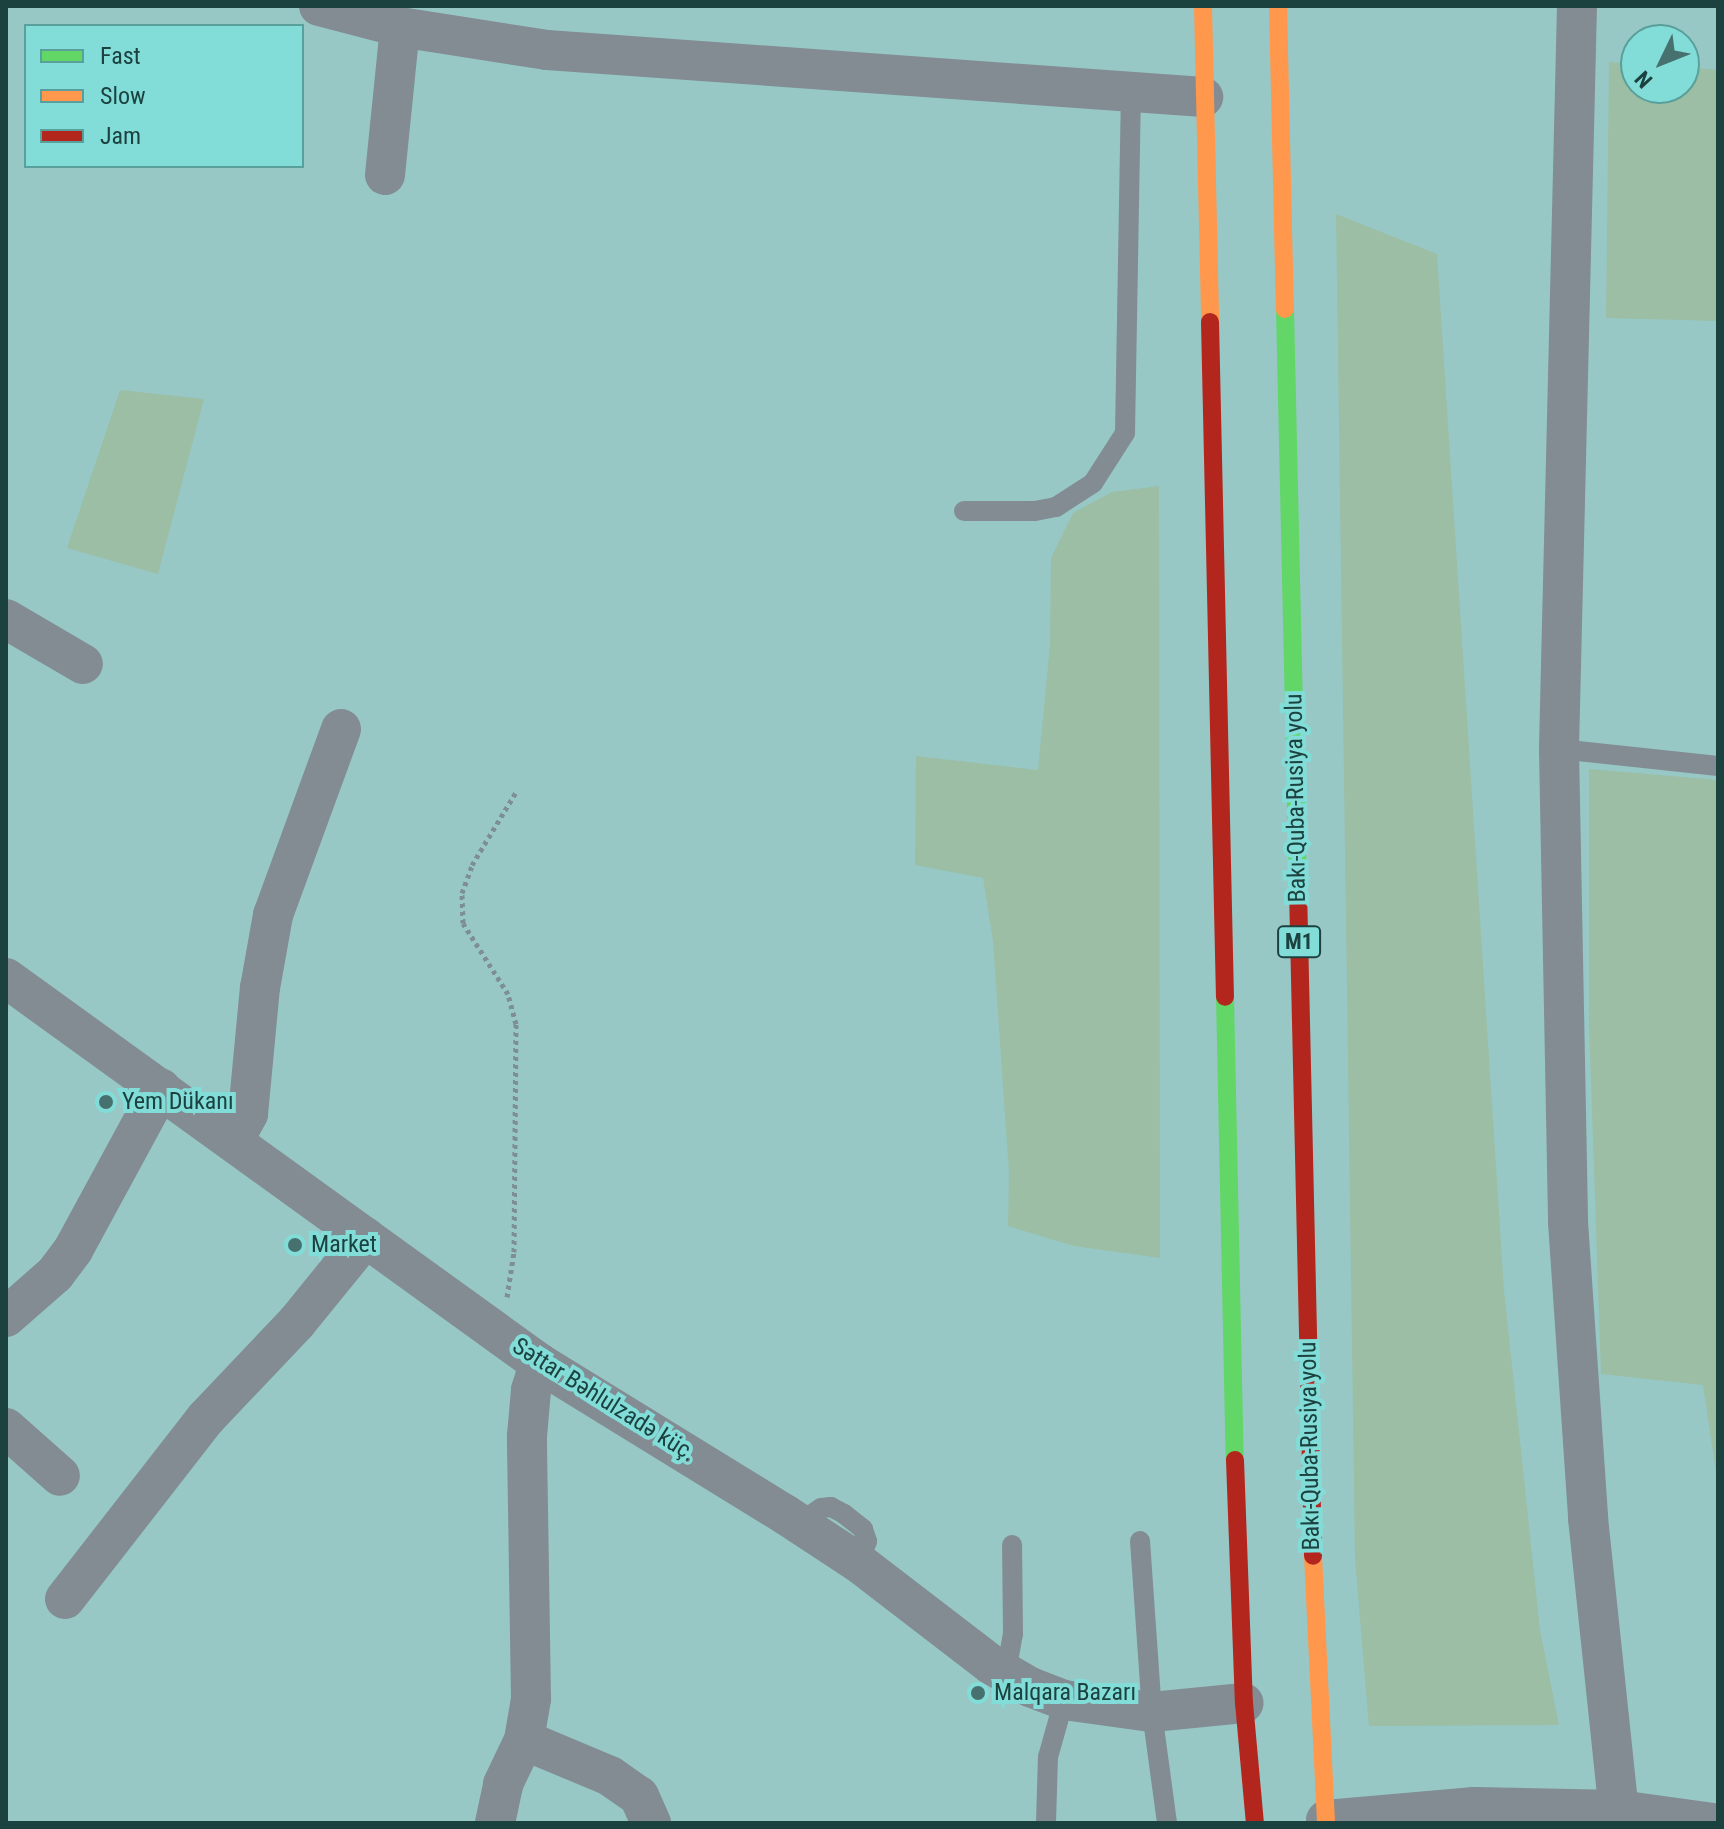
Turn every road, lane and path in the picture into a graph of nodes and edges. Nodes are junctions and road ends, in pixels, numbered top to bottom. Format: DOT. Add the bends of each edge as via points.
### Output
graph roads {
  1 [pos="319,6"];
  2 [pos="1203,6"];
  3 [pos="1278,6"];
  4 [pos="1577,6"];
  5 [pos="400,27"];
  6 [pos="1203,80"];
  7 [pos="1131,92"];
  8 [pos="385,175"];
  9 [pos="964,511"];
  10 [pos="6,619"];
  11 [pos="83,664"];
  12 [pos="341,729"];
  13 [pos="1559,749"];
  14 [pos="1718,766"];
  15 [pos="516,792"];
  16 [pos="6,978"];
  17 [pos="161,1088"];
  18 [pos="234,1140"];
  19 [pos="366,1237"];
  20 [pos="6,1317"];
  21 [pos="496,1332"];
  22 [pos="539,1363"];
  23 [pos="6,1428"];
  24 [pos="60,1476"];
  25 [pos="1140,1541"];
  26 [pos="1012,1545"];
  27 [pos="65,1599"];
  28 [pos="1006,1673"];
  29 [pos="1064,1700"];
  30 [pos="1244,1703"];
  31 [pos="1152,1712"];
  32 [pos="524,1740"];
  33 [pos="1474,1815"];
  34 [pos="1620,1816"];
  35 [pos="1255,1822"];
  36 [pos="1326,1822"];
  37 [pos="495,1823"];
  38 [pos="651,1823"];
  39 [pos="1046,1823"];
  40 [pos="1167,1823"];
  41 [pos="1713,1823"];
  1 -- 5 [label="street"];
  2 -- 6 [label="highway"];
  3 -- 36 [label="highway, Bakı-Quba-Rusiya yolu / M1" via="1312,1538"];
  4 -- 13 [label="street"];
  5 -- 7 [label="street" via="547,50"];
  5 -- 8 [label="street"];
  6 -- 7 [label="street"];
  6 -- 30 [label="highway"];
  7 -- 9 [label="lane" via="1125,433 1093,483 1056,507"];
  10 -- 11 [label="street"];
  12 -- 18 [label="street" via="273,915 248,1114"];
  13 -- 14 [label="lane"];
  13 -- 34 [label="street" via="1568,1222 1588,1518"];
  15 -- 21 [label="path" via="472,865 462,893 463,923 508,994 516,1024 514,1252 511,1285"];
  16 -- 17 [label="street, Səttar Bəhlulzadə küç."];
  17 -- 18 [label="street, Səttar Bəhlulzadə küç."];
  17 -- 20 [label="street" via="73,1250 55,1274"];
  18 -- 19 [label="street, Səttar Bəhlulzadə küç."];
  19 -- 21 [label="street, Səttar Bəhlulzadə küç."];
  19 -- 27 [label="street" via="297,1322 206,1418"];
  21 -- 22 [label="street, Səttar Bəhlulzadə küç."];
  22 -- 28 [label="street, Səttar Bəhlulzadə küç." via="799,1523"];
  22 -- 32 [label="street" via="527,1436 531,1699"];
  23 -- 24 [label="street"];
  25 -- 31 [label="lane"];
  26 -- 28 [label="lane" via="1013,1634"];
  28 -- 29 [label="street, Səttar Bəhlulzadə küç."];
  29 -- 31 [label="street, Səttar Bəhlulzadə küç."];
  29 -- 39 [label="lane" via="1048,1757"];
  30 -- 31 [label="street, Səttar Bəhlulzadə küç."];
  30 -- 35 [label="highway"];
  31 -- 40 [label="lane"];
  32 -- 37 [label="street" via="503,1784"];
  32 -- 38 [label="street" via="610,1776 639,1796"];
  33 -- 34 [label="street"];
  33 -- 36 [label="street"];
  34 -- 41 [label="street"];
}
